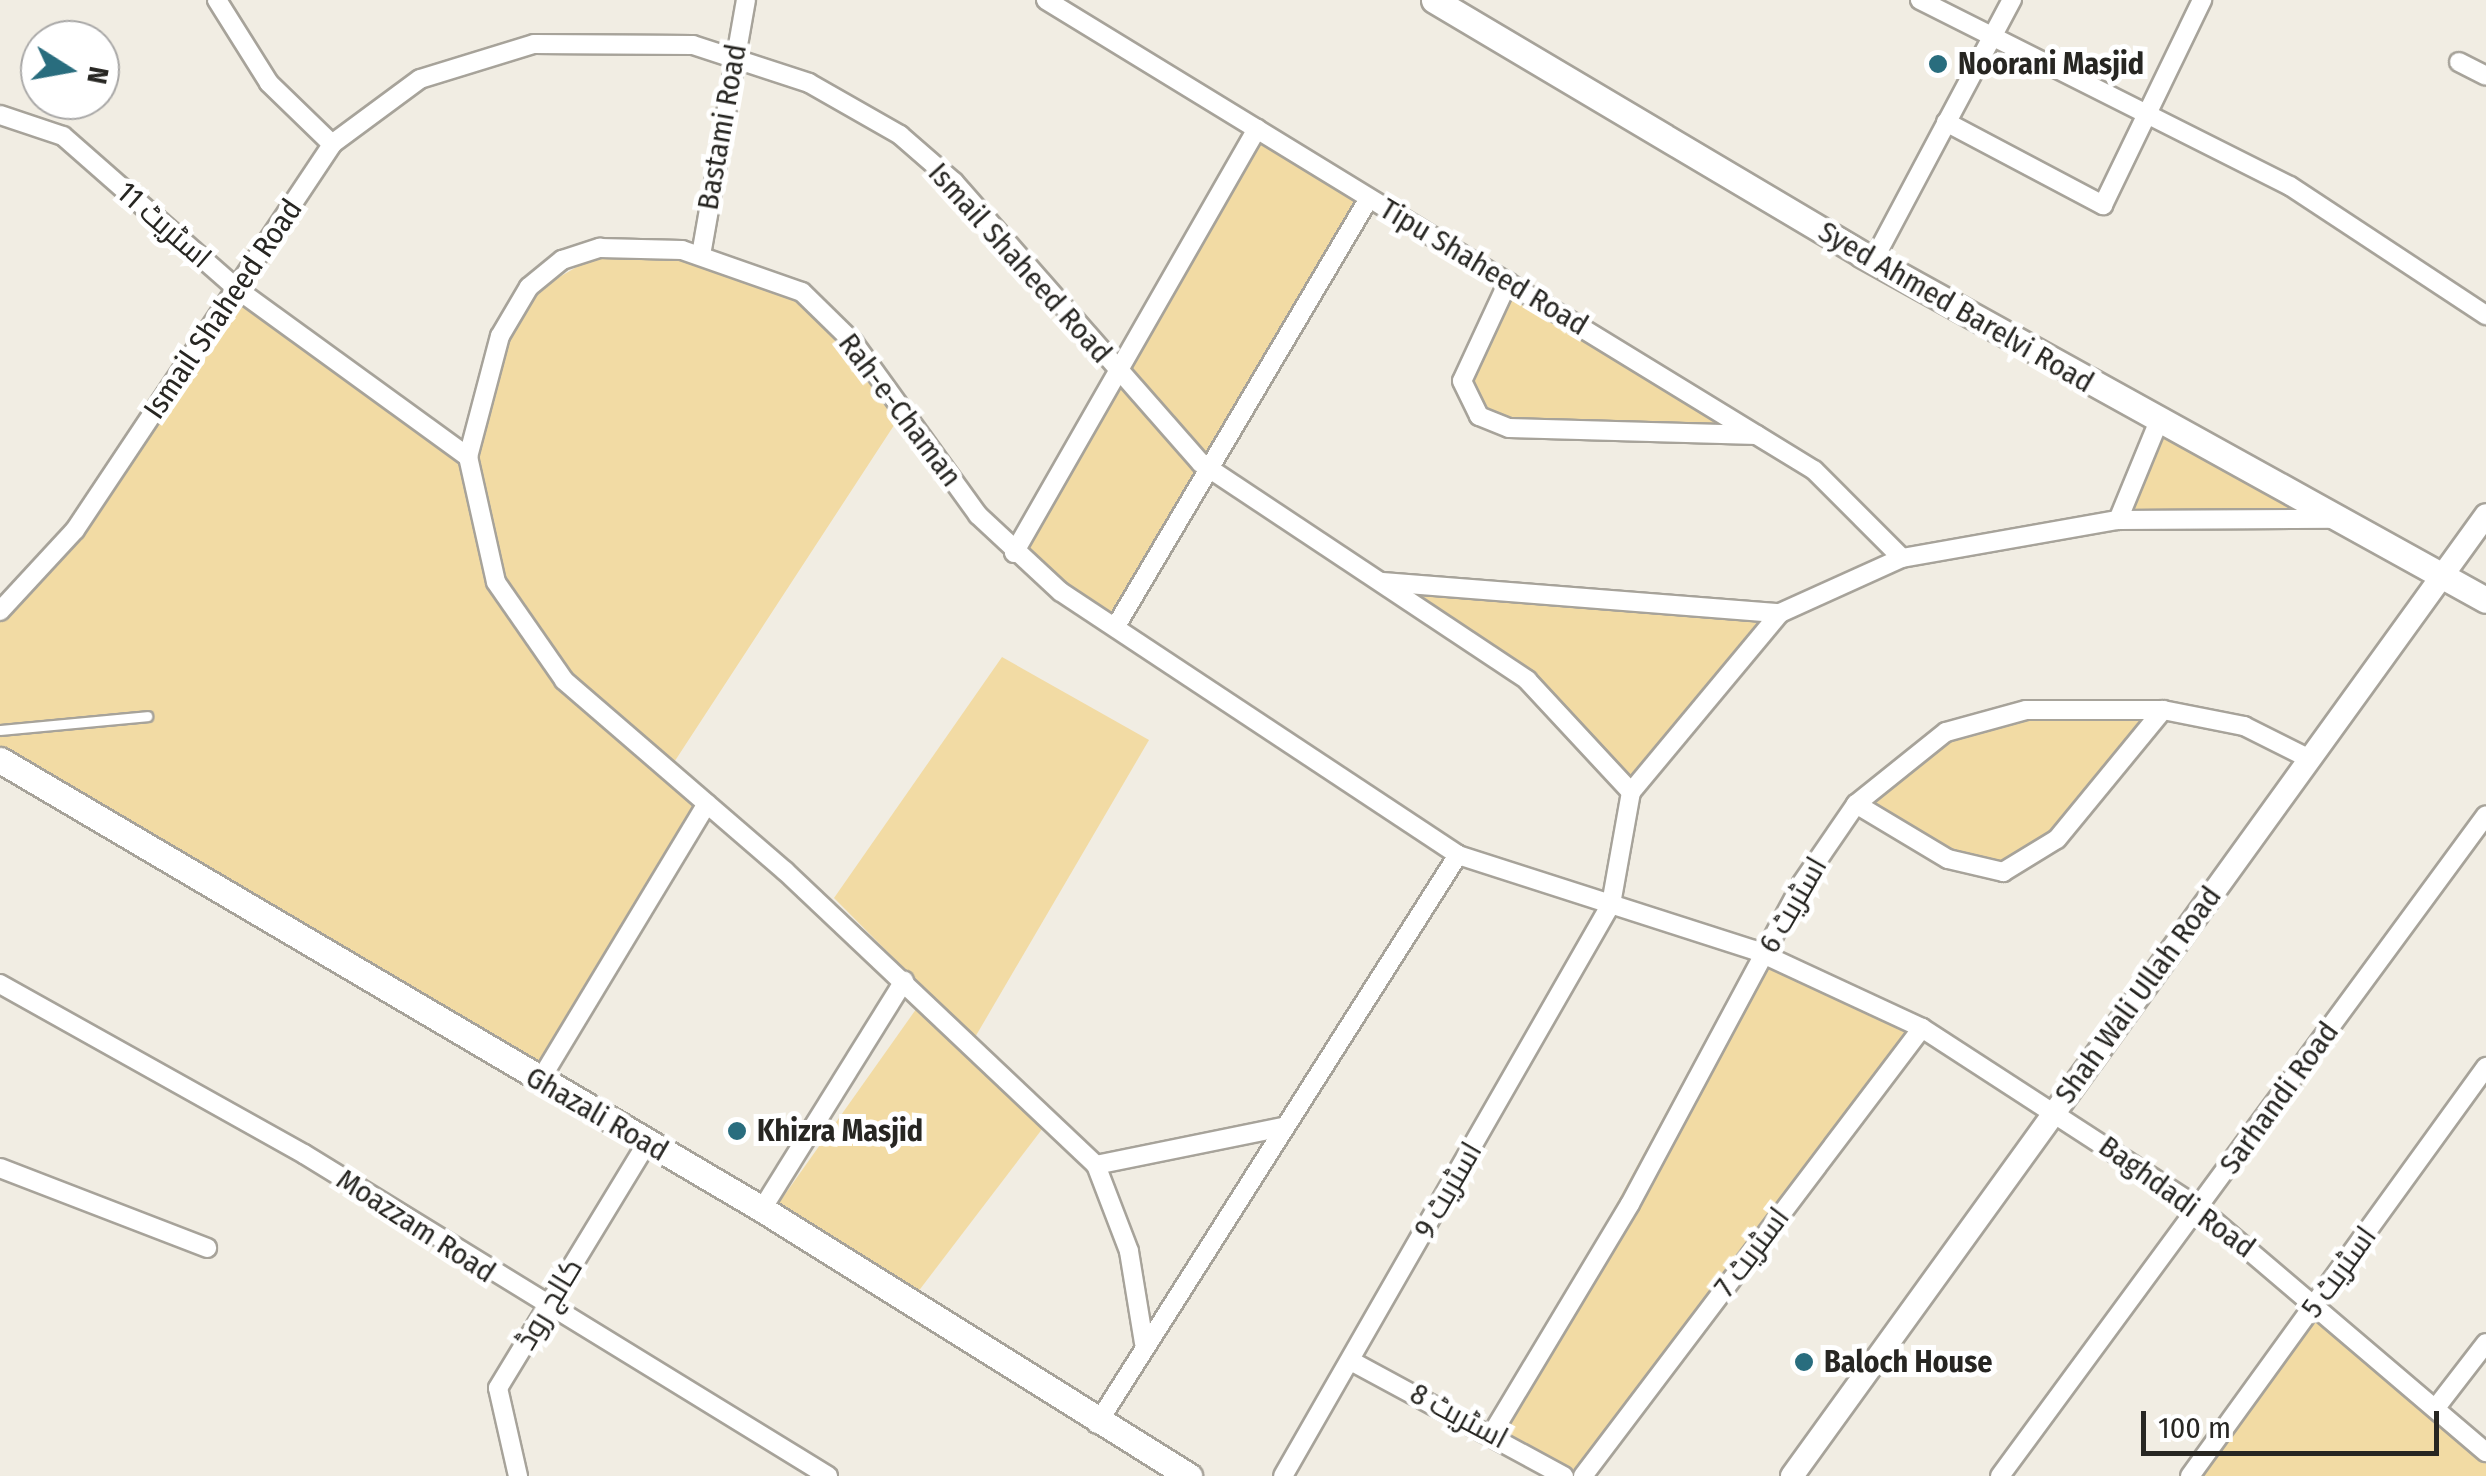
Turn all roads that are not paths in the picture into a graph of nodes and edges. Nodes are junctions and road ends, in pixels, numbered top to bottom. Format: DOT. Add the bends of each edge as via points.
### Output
graph roads {
  1 [pos="217,0"];
  2 [pos="746,0"];
  3 [pos="1046,0"];
  4 [pos="1434,0"];
  5 [pos="1920,0"];
  6 [pos="2012,0"];
  7 [pos="2202,0"];
  8 [pos="1989,40"];
  9 [pos="732,52"];
  10 [pos="2458,62"];
  11 [pos="2486,76"];
  12 [pos="0,115"];
  13 [pos="2146,118"];
  14 [pos="1946,122"];
  15 [pos="1257,129"];
  16 [pos="332,144"];
  17 [pos="1369,198"];
  18 [pos="700,255"];
  19 [pos="1873,261"];
  20 [pos="1508,282"];
  21 [pos="237,289"];
  22 [pos="2486,315"];
  23 [pos="1119,373"];
  24 [pos="2158,423"];
  25 [pos="1758,434"];
  26 [pos="468,457"];
  27 [pos="1213,471"];
  28 [pos="2486,515"];
  29 [pos="2118,520"];
  30 [pos="2342,520"];
  31 [pos="1014,553"];
  32 [pos="1902,558"];
  33 [pos="2440,574"];
  34 [pos="1376,581"];
  35 [pos="2486,600"];
  36 [pos="0,611"];
  37 [pos="1780,613"];
  38 [pos="1116,626"];
  39 [pos="2163,710"];
  40 [pos="147,716"];
  41 [pos="0,730"];
  42 [pos="2308,758"];
  43 [pos="0,760"];
  44 [pos="1631,792"];
  45 [pos="707,804"];
  46 [pos="1856,804"];
  47 [pos="2486,815"];
  48 [pos="1458,855"];
  49 [pos="1611,904"];
  50 [pos="1765,954"];
  51 [pos="904,981"];
  52 [pos="0,984"];
  53 [pos="1922,1028"];
  54 [pos="2486,1067"];
  55 [pos="539,1082"];
  56 [pos="2056,1110"];
  57 [pos="1283,1128"];
  58 [pos="647,1143"];
  59 [pos="1096,1165"];
  60 [pos="0,1168"];
  61 [pos="2199,1208"];
  62 [pos="762,1209"];
  63 [pos="207,1248"];
  64 [pos="2317,1304"];
  65 [pos="545,1309"];
  66 [pos="1144,1343"];
  67 [pos="2486,1343"];
  68 [pos="1351,1361"];
  69 [pos="2438,1405"];
  70 [pos="1097,1424"];
  71 [pos="1493,1432"];
  72 [pos="2486,1452"];
  73 [pos="518,1476"];
  74 [pos="828,1476"];
  75 [pos="1189,1476"];
  76 [pos="1284,1476"];
  77 [pos="1564,1476"];
  78 [pos="1583,1476"];
  79 [pos="1792,1476"];
  80 [pos="2000,1476"];
  81 [pos="2190,1476"];
  1 -- 16 [label="street" via="269,84"];
  2 -- 9 [label="street, Bastami Road"];
  3 -- 15 [label="street, Tipu Shaheed Road"];
  4 -- 19 [label="main road, Syed Ahmed Barelvi Road"];
  5 -- 8 [label="street"];
  6 -- 8 [label="street"];
  7 -- 13 [label="street"];
  8 -- 13 [label="street"];
  8 -- 14 [label="street"];
  9 -- 16 [label="street, Ismail Shaheed Road" via="621,38 474,56 420,79"];
  9 -- 18 [label="street, Bastami Road"];
  9 -- 23 [label="street, Ismail Shaheed Road" via="900,135 954,182"];
  10 -- 11 [label="street"];
  12 -- 21 [label="street, اسٹریٹ 11" via="63,136"];
  13 -- 14 [label="street" via="2103,205"];
  13 -- 22 [label="street" via="2290,186"];
  14 -- 19 [label="street"];
  15 -- 17 [label="street, Tipu Shaheed Road"];
  15 -- 23 [label="street"];
  16 -- 21 [label="street, Ismail Shaheed Road"];
  17 -- 20 [label="street, Tipu Shaheed Road"];
  17 -- 27 [label="street"];
  18 -- 26 [label="street, Rah-e-Chaman" via="600,248 562,260 529,287 500,336"];
  18 -- 31 [label="street, Rah-e-Chaman" via="760,273 824,311"];
  19 -- 24 [label="main road, Syed Ahmed Barelvi Road"];
  20 -- 25 [label="street, Tipu Shaheed Road"];
  20 -- 25 [label="street" via="1462,381 1479,416 1509,428"];
  21 -- 26 [label="street, اسٹریٹ 11"];
  21 -- 36 [label="street, Ismail Shaheed Road" via="75,530"];
  23 -- 27 [label="street, Ismail Shaheed Road"];
  23 -- 31 [label="street"];
  24 -- 29 [label="street"];
  24 -- 30 [label="main road, Syed Ahmed Barelvi Road"];
  25 -- 32 [label="street, Tipu Shaheed Road" via="1814,470"];
  26 -- 45 [label="street, Rah-e-Chaman" via="496,582 526,632 564,680"];
  27 -- 34 [label="street, Ismail Shaheed Road"];
  27 -- 38 [label="street"];
  28 -- 33 [label="street, Shah Wali Ullah Road"];
  29 -- 30 [label="street"];
  29 -- 32 [label="street"];
  30 -- 33 [label="main road, Syed Ahmed Barelvi Road"];
  31 -- 38 [label="street, Rah-e-Chaman"];
  32 -- 37 [label="street"];
  33 -- 35 [label="main road, Syed Ahmed Barelvi Road"];
  33 -- 42 [label="street, Shah Wali Ullah Road"];
  34 -- 37 [label="street, Ismail Shaheed Road"];
  34 -- 44 [label="street" via="1527,680"];
  37 -- 44 [label="street"];
  38 -- 48 [label="street, Rah-e-Chaman"];
  39 -- 42 [label="street, اسٹریٹ 6" via="2244,726"];
  39 -- 46 [label="street, اسٹریٹ 6" via="2026,710 1946,732"];
  39 -- 46 [label="street" via="2057,839 2002,872 1948,859"];
  40 -- 41 [label="lane"];
  42 -- 56 [label="street, Shah Wali Ullah Road"];
  43 -- 55 [label="main road, Ghazali Road"];
  44 -- 49 [label="street, اسٹریٹ 9"];
  45 -- 51 [label="street, Rah-e-Chaman"];
  45 -- 55 [label="street"];
  46 -- 50 [label="street, اسٹریٹ 6"];
  47 -- 61 [label="street, Sarhandi Road"];
  48 -- 49 [label="street, Rah-e-Chaman"];
  48 -- 57 [label="street"];
  49 -- 50 [label="street, Baghdadi Road"];
  49 -- 68 [label="street, اسٹریٹ 9"];
  50 -- 53 [label="street, Baghdadi Road"];
  50 -- 71 [label="street, اسٹریٹ 6"];
  51 -- 59 [label="street, Rah-e-Chaman"];
  51 -- 62 [label="street"];
  52 -- 65 [label="street, Moazzam Road" via="304,1154"];
  53 -- 56 [label="street, Baghdadi Road"];
  53 -- 78 [label="street, اسٹریٹ 7"];
  54 -- 64 [label="street, اسٹریٹ 5"];
  55 -- 58 [label="main road, Ghazali Road"];
  56 -- 61 [label="street, Baghdadi Road"];
  56 -- 79 [label="street, Shah Wali Ullah Road"];
  57 -- 59 [label="street"];
  57 -- 66 [label="street"];
  58 -- 62 [label="main road, Ghazali Road"];
  58 -- 65 [label="street, کالج روڈ"];
  59 -- 66 [label="street, Rah-e-Chaman" via="1129,1252"];
  60 -- 63 [label="street"];
  61 -- 64 [label="street, Baghdadi Road"];
  61 -- 80 [label="street, Sarhandi Road"];
  62 -- 70 [label="main road, Ghazali Road"];
  64 -- 69 [label="street, Baghdadi Road"];
  64 -- 81 [label="street, اسٹریٹ 5"];
  65 -- 73 [label="street, کالج روڈ" via="498,1388"];
  65 -- 74 [label="street, Moazzam Road"];
  66 -- 70 [label="street"];
  67 -- 69 [label="street"];
  68 -- 71 [label="street, اسٹریٹ 8"];
  68 -- 76 [label="street, اسٹریٹ 9"];
  69 -- 72 [label="street, Baghdadi Road"];
  70 -- 75 [label="main road, Ghazali Road"];
  71 -- 77 [label="street, اسٹریٹ 8"];
}
